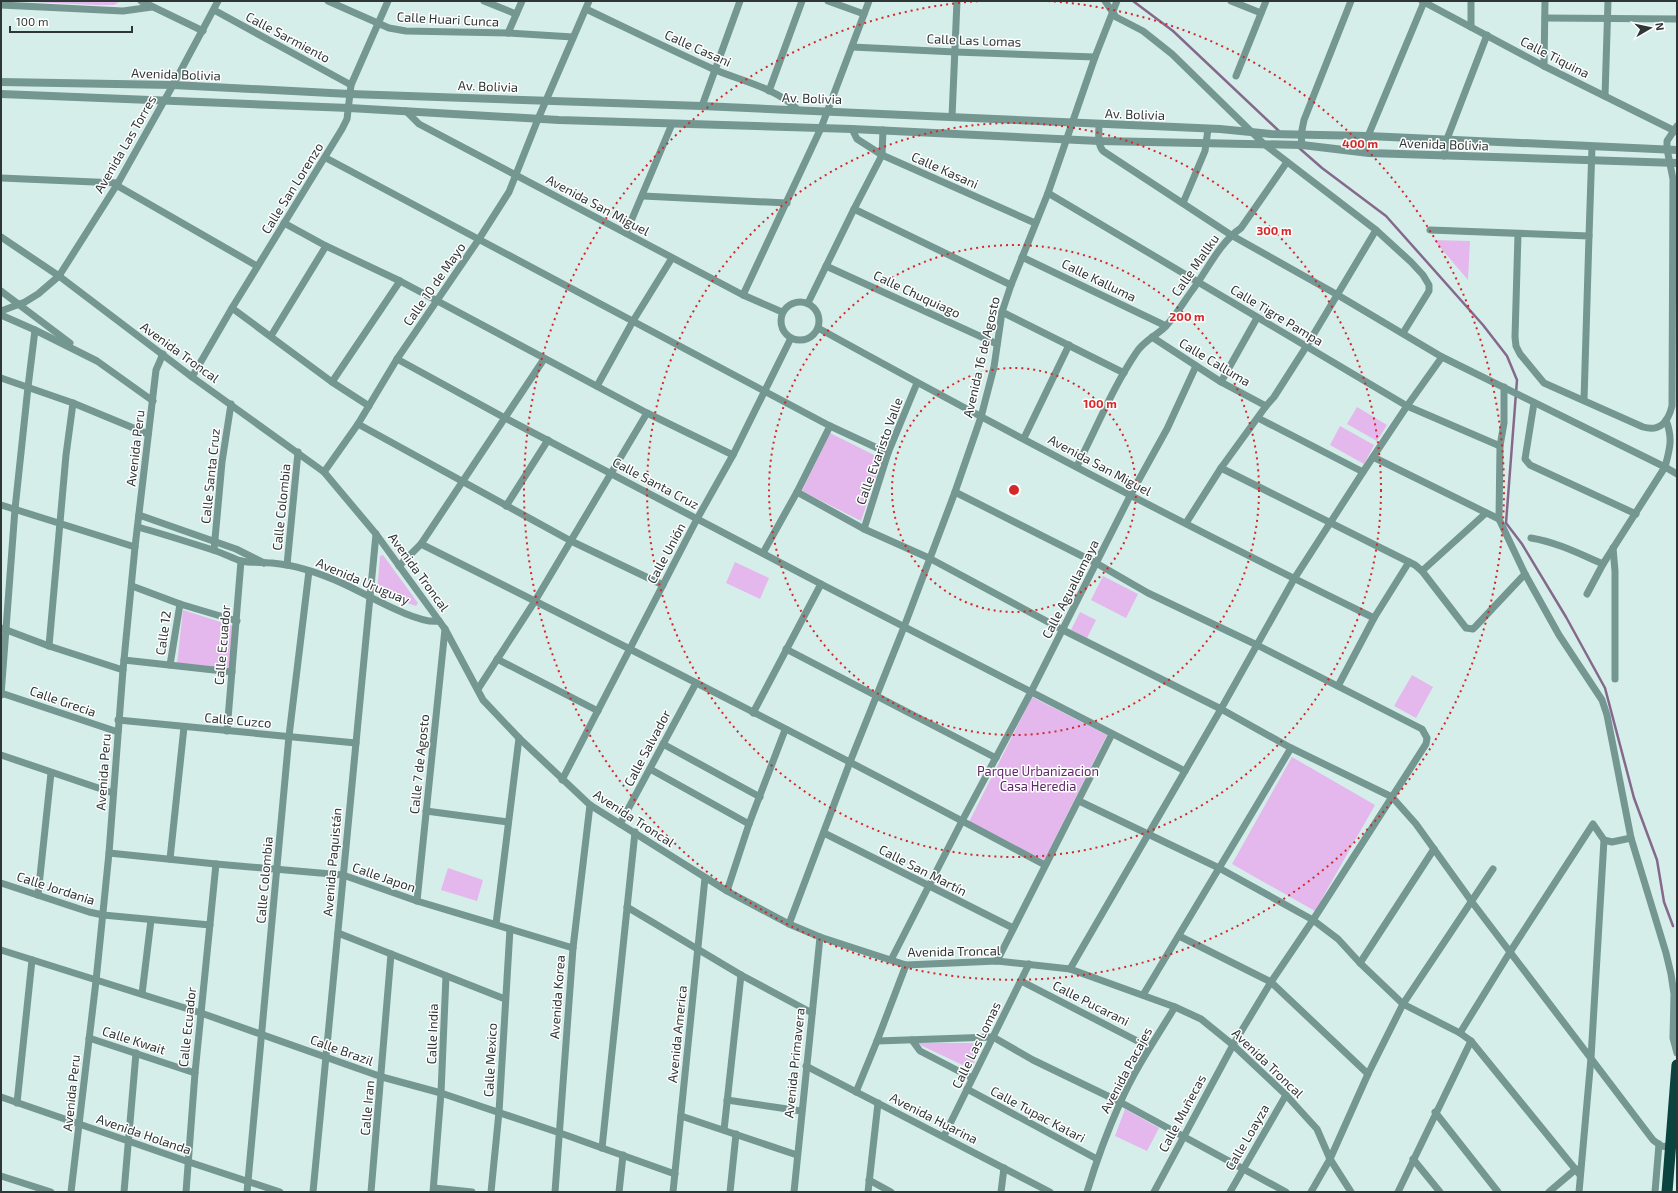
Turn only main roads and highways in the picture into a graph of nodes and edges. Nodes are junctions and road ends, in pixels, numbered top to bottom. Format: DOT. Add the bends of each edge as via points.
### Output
graph roads {
  1 [pos="1677,1065"];
  2 [pos="1667,1192"];
  1 -- 2 [label="highway"];
}
